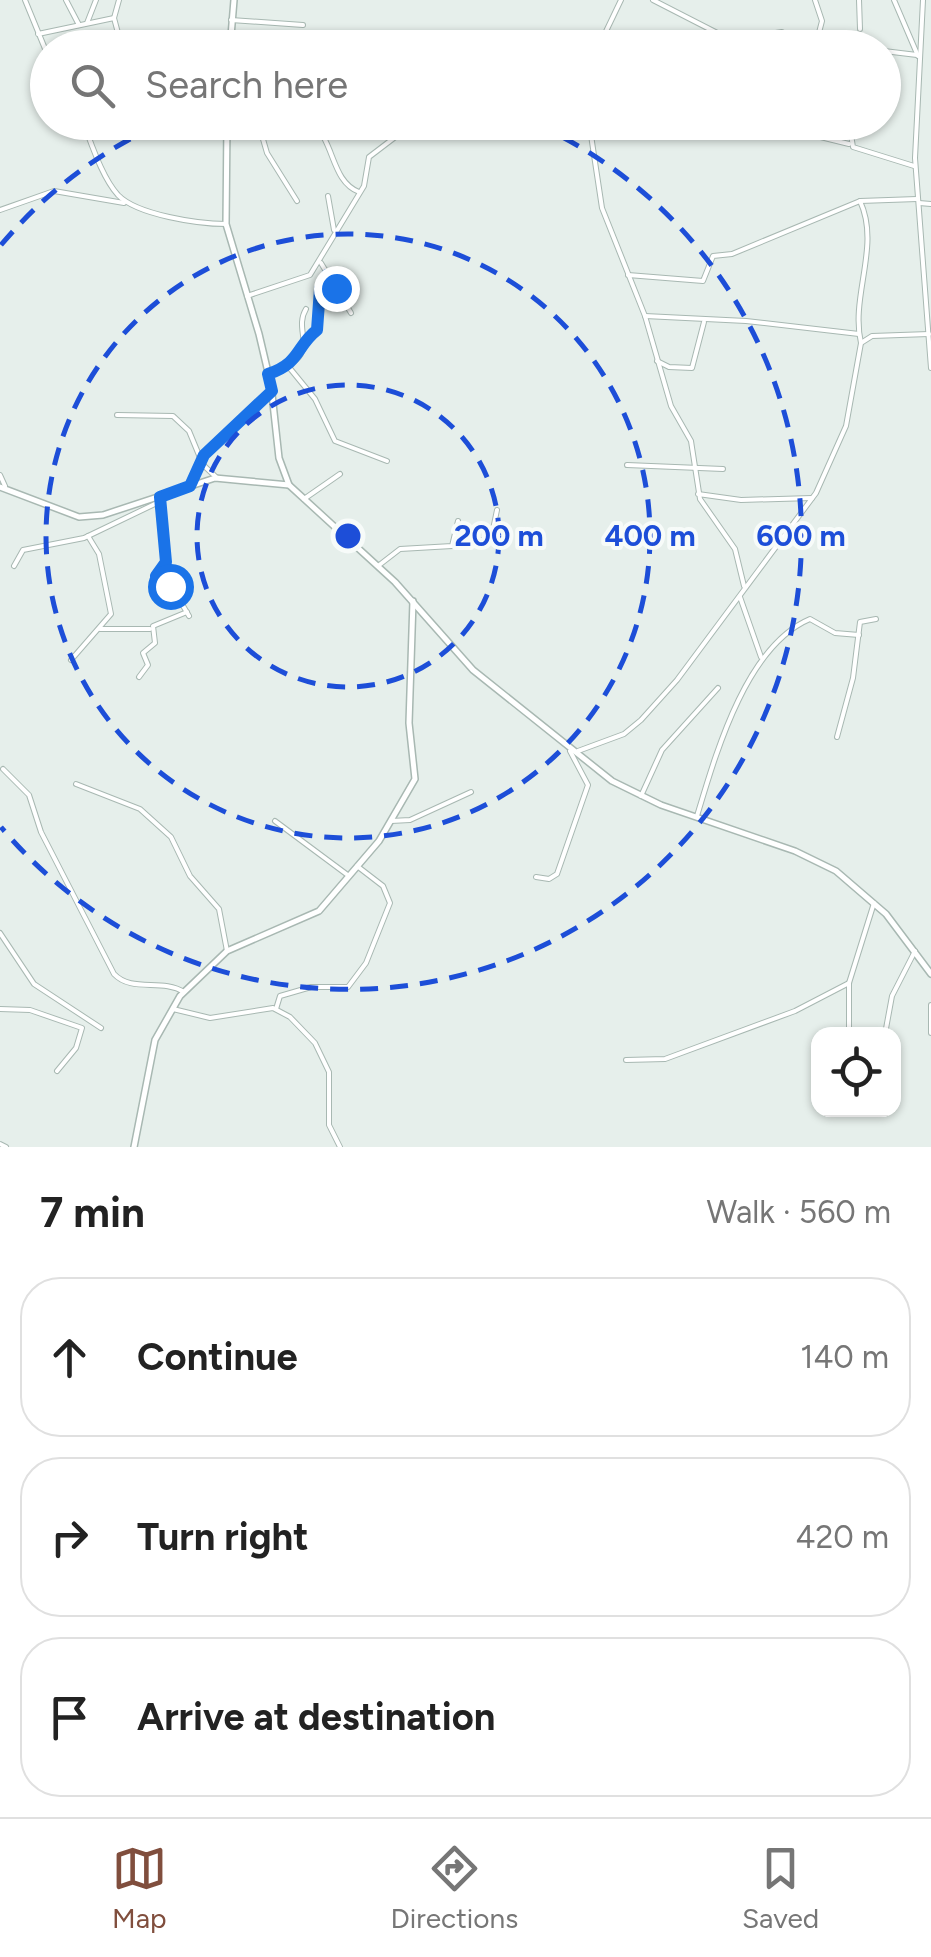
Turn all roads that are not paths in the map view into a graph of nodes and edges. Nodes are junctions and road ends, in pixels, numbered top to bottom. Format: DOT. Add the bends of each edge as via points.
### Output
graph roads {
  1 [pos="25,0"];
  2 [pos="66,0"];
  3 [pos="119,0"];
  4 [pos="234,0"];
  5 [pos="620,0"];
  6 [pos="652,0"];
  7 [pos="815,0"];
  8 [pos="858,0"];
  9 [pos="894,0"];
  10 [pos="923,0"];
  11 [pos="97,1"];
  12 [pos="114,18"];
  13 [pos="232,20"];
  14 [pos="86,24"];
  15 [pos="79,25"];
  16 [pos="304,25"];
  17 [pos="931,28"];
  18 [pos="860,29"];
  19 [pos="922,29"];
  20 [pos="36,30"];
  21 [pos="56,30"];
  22 [pos="117,30"];
  23 [pos="231,30"];
  24 [pos="606,30"];
  25 [pos="711,30"];
  26 [pos="820,30"];
  27 [pos="901,54"];
  28 [pos="918,58"];
  29 [pos="91,140"];
  30 [pos="227,140"];
  31 [pos="263,140"];
  32 [pos="324,140"];
  33 [pos="392,140"];
  34 [pos="591,140"];
  35 [pos="836,140"];
  36 [pos="849,140"];
  37 [pos="849,144"];
  38 [pos="915,166"];
  39 [pos="359,192"];
  40 [pos="328,196"];
  41 [pos="297,201"];
  42 [pos="860,201"];
  43 [pos="918,201"];
  44 [pos="129,203"];
  45 [pos="931,204"];
  46 [pos="0,210"];
  47 [pos="226,224"];
  48 [pos="334,230"];
  49 [pos="321,263"];
  50 [pos="327,275"];
  51 [pos="628,275"];
  52 [pos="247,296"];
  53 [pos="306,309"];
  54 [pos="351,313"];
  55 [pos="645,316"];
  56 [pos="704,322"];
  57 [pos="859,334"];
  58 [pos="929,334"];
  59 [pos="305,338"];
  60 [pos="861,343"];
  61 [pos="658,360"];
  62 [pos="288,366"];
  63 [pos="931,368"];
  64 [pos="268,374"];
  65 [pos="272,391"];
  66 [pos="117,415"];
  67 [pos="200,461"];
  68 [pos="387,461"];
  69 [pos="626,465"];
  70 [pos="695,465"];
  71 [pos="724,470"];
  72 [pos="0,474"];
  73 [pos="340,474"];
  74 [pos="217,478"];
  75 [pos="3,486"];
  76 [pos="190,486"];
  77 [pos="289,486"];
  78 [pos="698,494"];
  79 [pos="304,498"];
  80 [pos="812,498"];
  81 [pos="160,499"];
  82 [pos="497,510"];
  83 [pos="458,521"];
  84 [pos="88,536"];
  85 [pos="454,544"];
  86 [pos="14,566"];
  87 [pos="378,566"];
  88 [pos="744,589"];
  89 [pos="740,596"];
  90 [pos="413,601"];
  91 [pos="876,619"];
  92 [pos="152,628"];
  93 [pos="100,629"];
  94 [pos="860,635"];
  95 [pos="761,657"];
  96 [pos="72,660"];
  97 [pos="139,677"];
  98 [pos="718,688"];
  99 [pos="837,737"];
  100 [pos="565,742"];
  101 [pos="578,752"];
  102 [pos="3,769"];
  103 [pos="76,784"];
  104 [pos="471,792"];
  105 [pos="641,796"];
  106 [pos="697,816"];
  107 [pos="391,820"];
  108 [pos="276,821"];
  109 [pos="357,866"];
  110 [pos="349,876"];
  111 [pos="536,877"];
  112 [pos="874,903"];
  113 [pos="0,933"];
  114 [pos="227,950"];
  115 [pos="916,951"];
  116 [pos="931,974"];
  117 [pos="849,984"];
  118 [pos="184,992"];
  119 [pos="931,1005"];
  120 [pos="0,1008"];
  121 [pos="173,1009"];
  122 [pos="276,1009"];
  123 [pos="849,1027"];
  124 [pos="887,1027"];
  125 [pos="101,1028"];
  126 [pos="931,1034"];
  127 [pos="626,1060"];
  128 [pos="56,1070"];
  129 [pos="134,1147"];
  130 [pos="340,1147"];
  1 -- 20 [label="street"];
  2 -- 15 [label="street"];
  3 -- 12 [label="street"];
  4 -- 13 [label="street"];
  5 -- 24 [label="street"];
  6 -- 25 [label="street"];
  7 -- 26 [label="street"];
  8 -- 18 [label="street"];
  9 -- 28 [label="street"];
  10 -- 19 [label="street"];
  11 -- 14 [label="street"];
  12 -- 14 [label="street"];
  12 -- 22 [label="street"];
  13 -- 16 [label="street"];
  13 -- 23 [label="street"];
  14 -- 15 [label="street"];
  15 -- 21 [label="street"];
  17 -- 19 [label="street"];
  19 -- 28 [label="street"];
  27 -- 28 [label="street"];
  28 -- 38 [label="street"];
  29 -- 44 [label="street" via="110,182"];
  30 -- 47 [label="street"];
  31 -- 41 [label="street"];
  32 -- 39 [label="street" via="345,183"];
  33 -- 39 [label="street" via="370,157"];
  34 -- 51 [label="street" via="598,193"];
  35 -- 37 [label="street"];
  36 -- 37 [label="street"];
  37 -- 38 [label="street"];
  38 -- 43 [label="street"];
  39 -- 48 [label="street"];
  40 -- 48 [label="street"];
  42 -- 43 [label="street"];
  42 -- 51 [label="street" via="710,257 703,281"];
  42 -- 57 [label="street" via="867,226"];
  43 -- 45 [label="street"];
  43 -- 58 [label="street"];
  44 -- 46 [label="street" via="54,191"];
  44 -- 47 [label="street" via="199,224"];
  47 -- 52 [label="street"];
  48 -- 49 [label="street"];
  49 -- 50 [label="street"];
  49 -- 52 [label="street" via="302,280"];
  50 -- 54 [label="street"];
  50 -- 59 [label="street" via="317,330"];
  51 -- 55 [label="street"];
  52 -- 64 [label="street"];
  53 -- 59 [label="street"];
  55 -- 56 [label="street"];
  55 -- 61 [label="street"];
  56 -- 57 [label="street"];
  56 -- 61 [label="street" via="692,368"];
  57 -- 60 [label="street"];
  58 -- 60 [label="street" via="872,336"];
  58 -- 63 [label="street"];
  59 -- 62 [label="street"];
  60 -- 80 [label="street" via="838,450"];
  61 -- 70 [label="street"];
  62 -- 64 [label="street"];
  62 -- 68 [label="street" via="316,399 335,442"];
  64 -- 65 [label="street"];
  65 -- 67 [label="street"];
  65 -- 77 [label="street"];
  66 -- 67 [label="street" via="173,416 189,431"];
  67 -- 74 [label="street"];
  67 -- 76 [label="street"];
  69 -- 70 [label="street"];
  70 -- 71 [label="street"];
  70 -- 78 [label="street"];
  72 -- 75 [label="street"];
  73 -- 79 [label="street"];
  74 -- 76 [label="street"];
  74 -- 77 [label="street"];
  75 -- 81 [label="street" via="79,517"];
  76 -- 81 [label="street"];
  77 -- 79 [label="street"];
  78 -- 80 [label="street"];
  78 -- 88 [label="street" via="734,549"];
  79 -- 87 [label="street"];
  80 -- 88 [label="street"];
  81 -- 84 [label="street"];
  81 -- 92 [label="street" via="166,562 156,578 172,587 188,614"];
  82 -- 85 [label="street" via="491,539"];
  83 -- 85 [label="street"];
  84 -- 86 [label="street" via="24,550"];
  84 -- 93 [label="street" via="100,554 111,607"];
  85 -- 87 [label="street" via="400,549"];
  87 -- 90 [label="street"];
  88 -- 89 [label="street"];
  89 -- 95 [label="street"];
  89 -- 101 [label="street" via="641,720"];
  90 -- 100 [label="street" via="473,670"];
  90 -- 107 [label="street" via="408,722 416,772"];
  91 -- 94 [label="street" via="860,620"];
  92 -- 93 [label="street"];
  92 -- 97 [label="street" via="154,642 142,653 148,665"];
  93 -- 96 [label="street"];
  94 -- 95 [label="street" via="835,633 810,618"];
  94 -- 99 [label="street"];
  95 -- 106 [label="street" via="717,749"];
  98 -- 105 [label="street" via="662,750"];
  100 -- 101 [label="street"];
  100 -- 111 [label="street" via="587,780 585,800 557,874"];
  101 -- 105 [label="street"];
  102 -- 118 [label="street" via="29,795 41,832 114,974 126,983 168,984"];
  103 -- 114 [label="street" via="140,809 171,837 189,875 219,909"];
  104 -- 107 [label="street" via="410,820"];
  105 -- 106 [label="street"];
  106 -- 112 [label="street" via="836,871"];
  107 -- 109 [label="street"];
  108 -- 110 [label="street"];
  109 -- 110 [label="street"];
  109 -- 122 [label="street" via="383,886 390,904 366,963 348,987 294,989 280,996"];
  110 -- 114 [label="street" via="314,914"];
  112 -- 115 [label="street"];
  112 -- 117 [label="street"];
  113 -- 125 [label="street" via="34,984"];
  114 -- 118 [label="street"];
  115 -- 116 [label="street"];
  115 -- 124 [label="street" via="892,996"];
  117 -- 123 [label="street"];
  117 -- 127 [label="street" via="796,1011 664,1059"];
  118 -- 121 [label="street"];
  119 -- 126 [label="street"];
  120 -- 128 [label="street" via="30,1010 82,1028 76,1048"];
  121 -- 122 [label="street" via="210,1018"];
  121 -- 129 [label="street" via="152,1050"];
  122 -- 130 [label="street" via="306,1032 324,1059 330,1125"];
}
